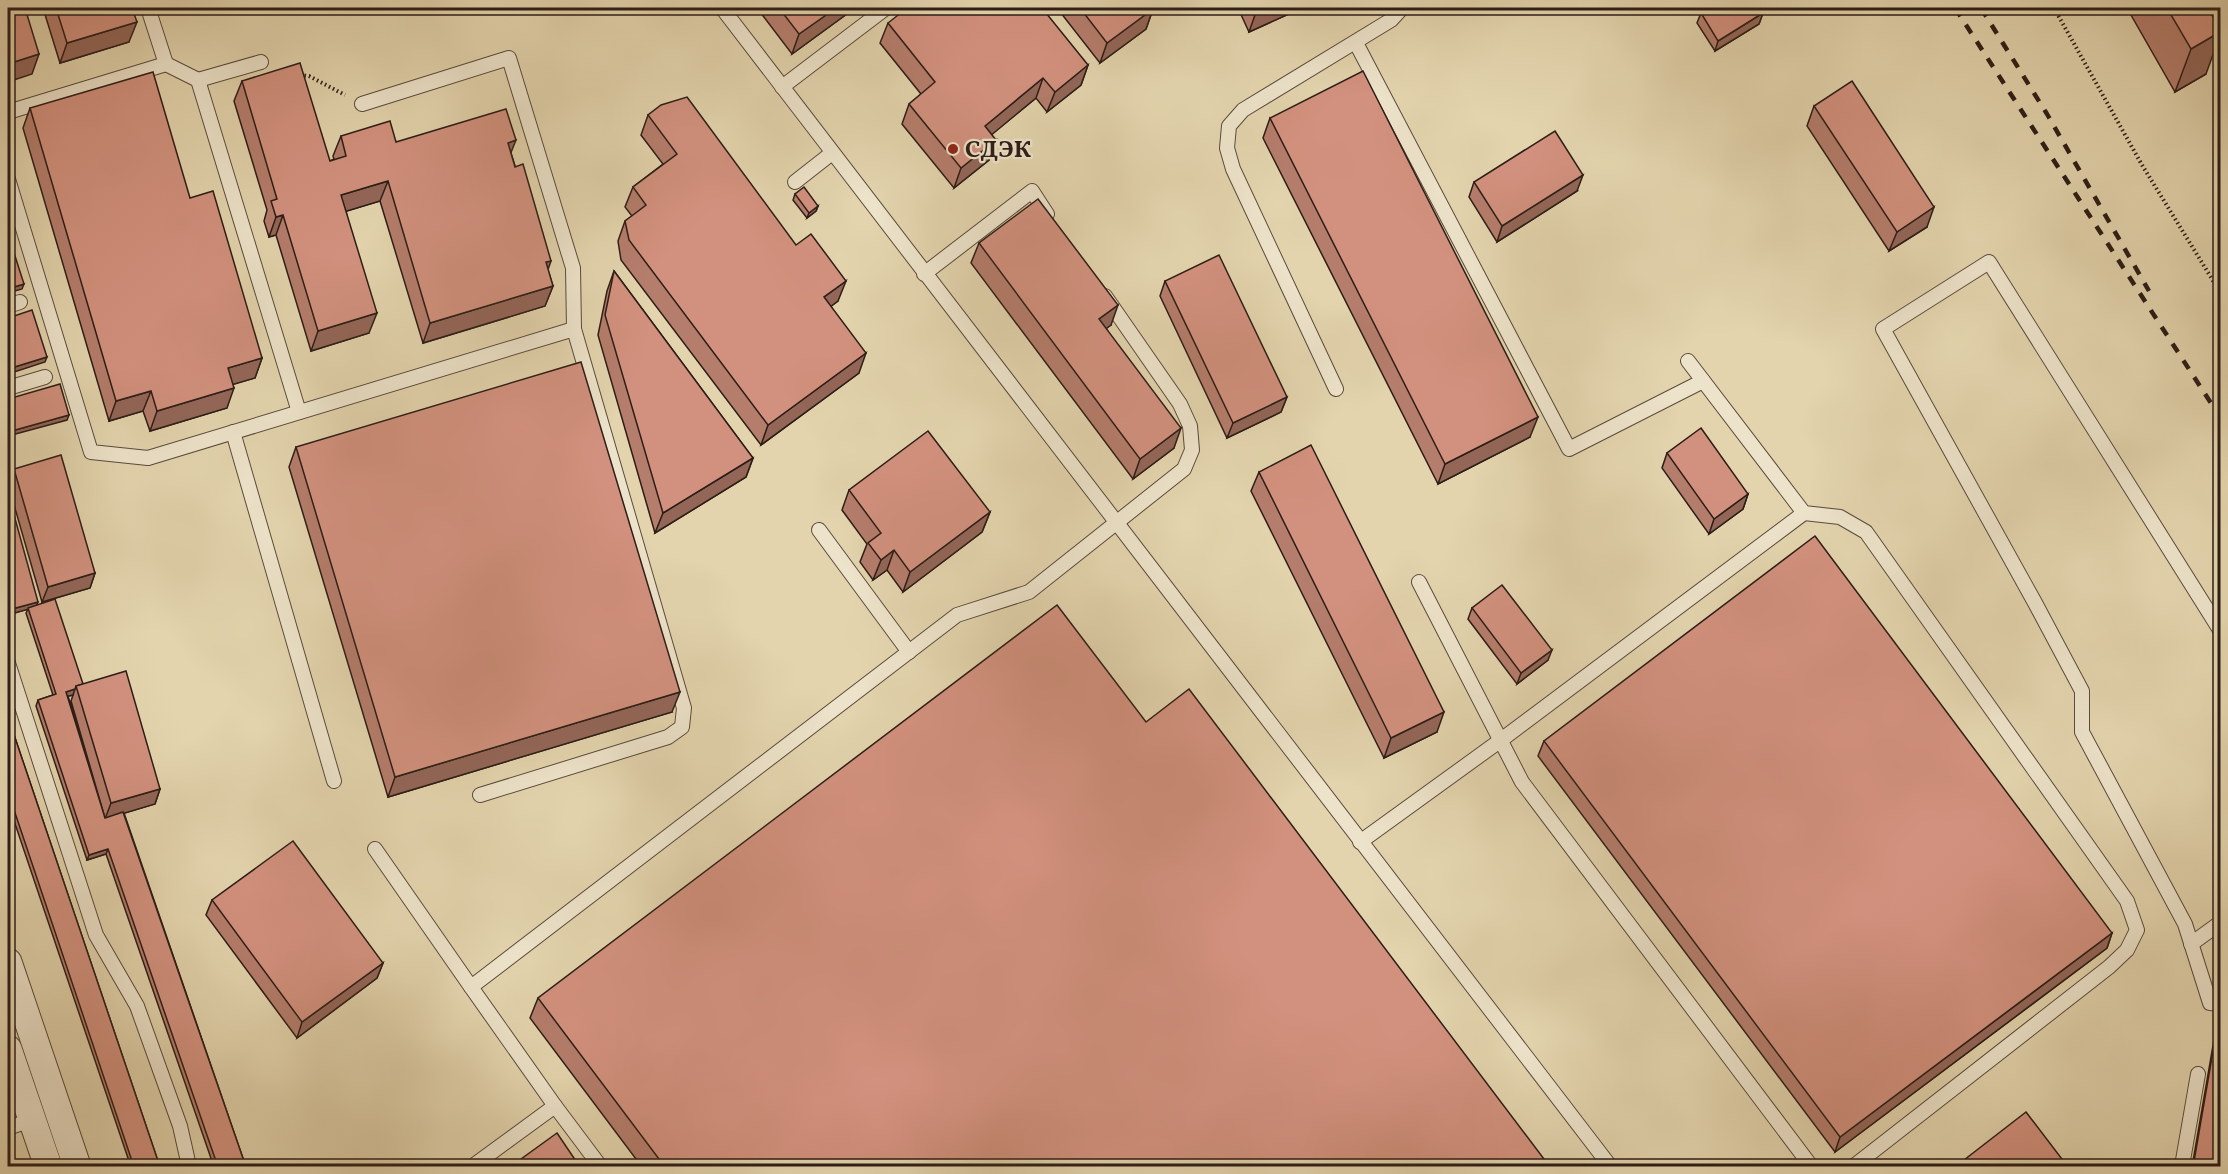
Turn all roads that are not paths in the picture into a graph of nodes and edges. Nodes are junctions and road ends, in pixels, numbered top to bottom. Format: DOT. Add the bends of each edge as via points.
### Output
graph roads {
  1 [pos="148,8"];
  2 [pos="722,8"];
  3 [pos="886,8"];
  4 [pos="1402,8"];
  5 [pos="2211,8"];
  6 [pos="2220,34"];
  7 [pos="1356,43"];
  8 [pos="261,62"];
  9 [pos="166,64"];
  10 [pos="198,80"];
  11 [pos="782,87"];
  12 [pos="362,104"];
  13 [pos="8,112"];
  14 [pos="832,153"];
  15 [pos="8,178"];
  16 [pos="795,182"];
  17 [pos="1059,230"];
  18 [pos="924,274"];
  19 [pos="1099,288"];
  20 [pos="574,329"];
  21 [pos="1688,361"];
  22 [pos="45,377"];
  23 [pos="1703,381"];
  24 [pos="8,388"];
  25 [pos="1336,389"];
  26 [pos="298,412"];
  27 [pos="233,432"];
  28 [pos="1804,513"];
  29 [pos="1115,523"];
  30 [pos="819,530"];
  31 [pos="1419,582"];
  32 [pos="2220,630"];
  33 [pos="909,652"];
  34 [pos="8,663"];
  35 [pos="1501,740"];
  36 [pos="334,781"];
  37 [pos="480,795"];
  38 [pos="1360,842"];
  39 [pos="375,849"];
  40 [pos="2220,923"];
  41 [pos="2191,944"];
  42 [pos="8,962"];
  43 [pos="471,987"];
  44 [pos="2220,1004"];
  45 [pos="8,1049"];
  46 [pos="2198,1074"];
  47 [pos="555,1106"];
  48 [pos="58,1110"];
  49 [pos="20,1124"];
  50 [pos="48,1167"];
  51 [pos="77,1167"];
  52 [pos="189,1167"];
  53 [pos="473,1167"];
  54 [pos="600,1167"];
  55 [pos="1610,1167"];
  56 [pos="1811,1167"];
  57 [pos="1854,1167"];
  58 [pos="2182,1167"];
  1 -- 9 [label="lane"];
  2 -- 11 [label="lane"];
  3 -- 11 [label="lane"];
  4 -- 7 [label="lane"];
  5 -- 6 [label="lane"];
  7 -- 23 [label="lane" via="1569,449"];
  7 -- 25 [label="lane" via="1243,110 1229,126 1227,148 1233,169"];
  8 -- 10 [label="lane"];
  9 -- 10 [label="lane"];
  9 -- 13 [label="lane"];
  10 -- 26 [label="lane"];
  11 -- 14 [label="lane"];
  12 -- 20 [label="lane" via="509,58 573,268"];
  14 -- 16 [label="lane"];
  14 -- 18 [label="lane"];
  15 -- 27 [label="lane" via="91,452 148,458"];
  17 -- 18 [label="lane" via="1032,191"];
  18 -- 29 [label="lane"];
  19 -- 29 [label="lane" via="1180,404 1190,426 1192,450 1184,469"];
  20 -- 26 [label="lane"];
  20 -- 37 [label="lane" via="684,708 682,727 668,737"];
  21 -- 23 [label="lane"];
  22 -- 24 [label="lane"];
  23 -- 28 [label="lane"];
  26 -- 27 [label="lane"];
  27 -- 36 [label="lane"];
  28 -- 35 [label="lane"];
  28 -- 57 [label="lane" via="1840,517 1866,532 2127,901 2137,930 2127,950 2109,967"];
  29 -- 33 [label="lane" via="1029,592 957,615"];
  29 -- 38 [label="lane"];
  30 -- 33 [label="lane"];
  31 -- 35 [label="lane"];
  32 -- 41 [label="lane" via="1989,262 1883,329 2082,691 2082,732 2185,924"];
  33 -- 43 [label="lane"];
  34 -- 52 [label="lane" via="96,935 137,1006 180,1126"];
  35 -- 38 [label="lane"];
  35 -- 56 [label="lane" via="1522,782"];
  38 -- 55 [label="lane"];
  39 -- 43 [label="lane"];
  40 -- 41 [label="lane"];
  41 -- 44 [label="lane" via="2210,1003"];
  42 -- 48 [label="street"];
  43 -- 47 [label="lane"];
  45 -- 49 [label="street"];
  46 -- 58 [label="lane"];
  47 -- 53 [label="lane"];
  47 -- 54 [label="lane"];
  48 -- 49 [label="lane"];
  48 -- 51 [label="street"];
  49 -- 50 [label="street"];
}
